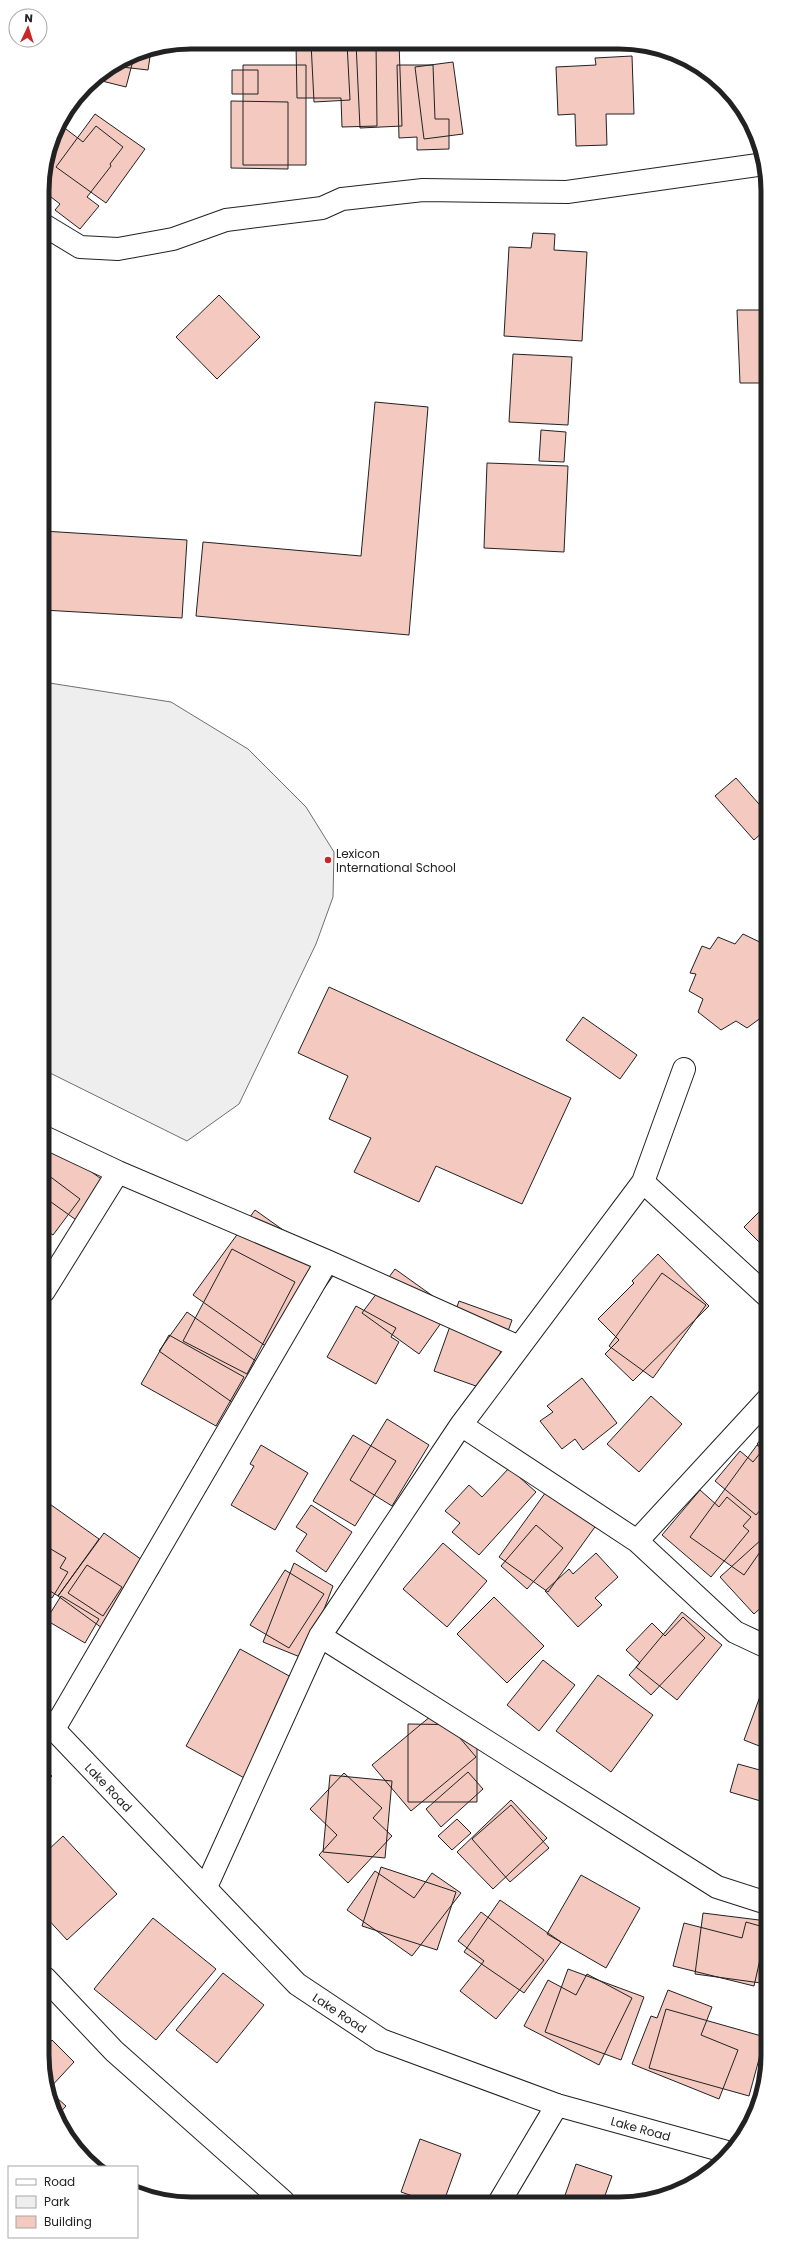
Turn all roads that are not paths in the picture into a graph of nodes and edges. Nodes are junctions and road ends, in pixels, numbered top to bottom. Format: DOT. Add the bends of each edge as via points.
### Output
graph roads {
  1 [pos="758,165"];
  2 [pos="49,228"];
  3 [pos="684,1069"];
  4 [pos="49,1139"];
  5 [pos="118,1172"];
  6 [pos="643,1182"];
  7 [pos="326,1261"];
  8 [pos="49,1283"];
  9 [pos="761,1290"];
  10 [pos="519,1348"];
  11 [pos="761,1407"];
  12 [pos="461,1425"];
  13 [pos="637,1542"];
  14 [pos="320,1636"];
  15 [pos="761,1644"];
  16 [pos="49,1724"];
  17 [pos="206,1887"];
  18 [pos="761,1901"];
  19 [pos="49,1982"];
  20 [pos="557,2105"];
  21 [pos="723,2151"];
  22 [pos="278,2197"];
  23 [pos="502,2197"];
  1 -- 2 [label="street" via="567,192 423,190 342,199 322,208 226,220 173,239 118,249 80,248"];
  3 -- 6 [label="street"];
  4 -- 5 [label="street"];
  5 -- 7 [label="street"];
  5 -- 8 [label="street"];
  6 -- 9 [label="street"];
  6 -- 10 [label="street"];
  7 -- 10 [label="street"];
  7 -- 16 [label="street"];
  10 -- 12 [label="street"];
  11 -- 13 [label="street"];
  12 -- 13 [label="street"];
  12 -- 14 [label="street"];
  13 -- 15 [label="street" via="735,1632"];
  14 -- 17 [label="street"];
  14 -- 18 [label="street" via="717,1887"];
  16 -- 17 [label="street, Lake Road"];
  17 -- 20 [label="street, Lake Road" via="297,1984 381,2040"];
  19 -- 22 [label="street" via="114,2051"];
  20 -- 21 [label="street, Lake Road"];
  20 -- 23 [label="street"];
}
